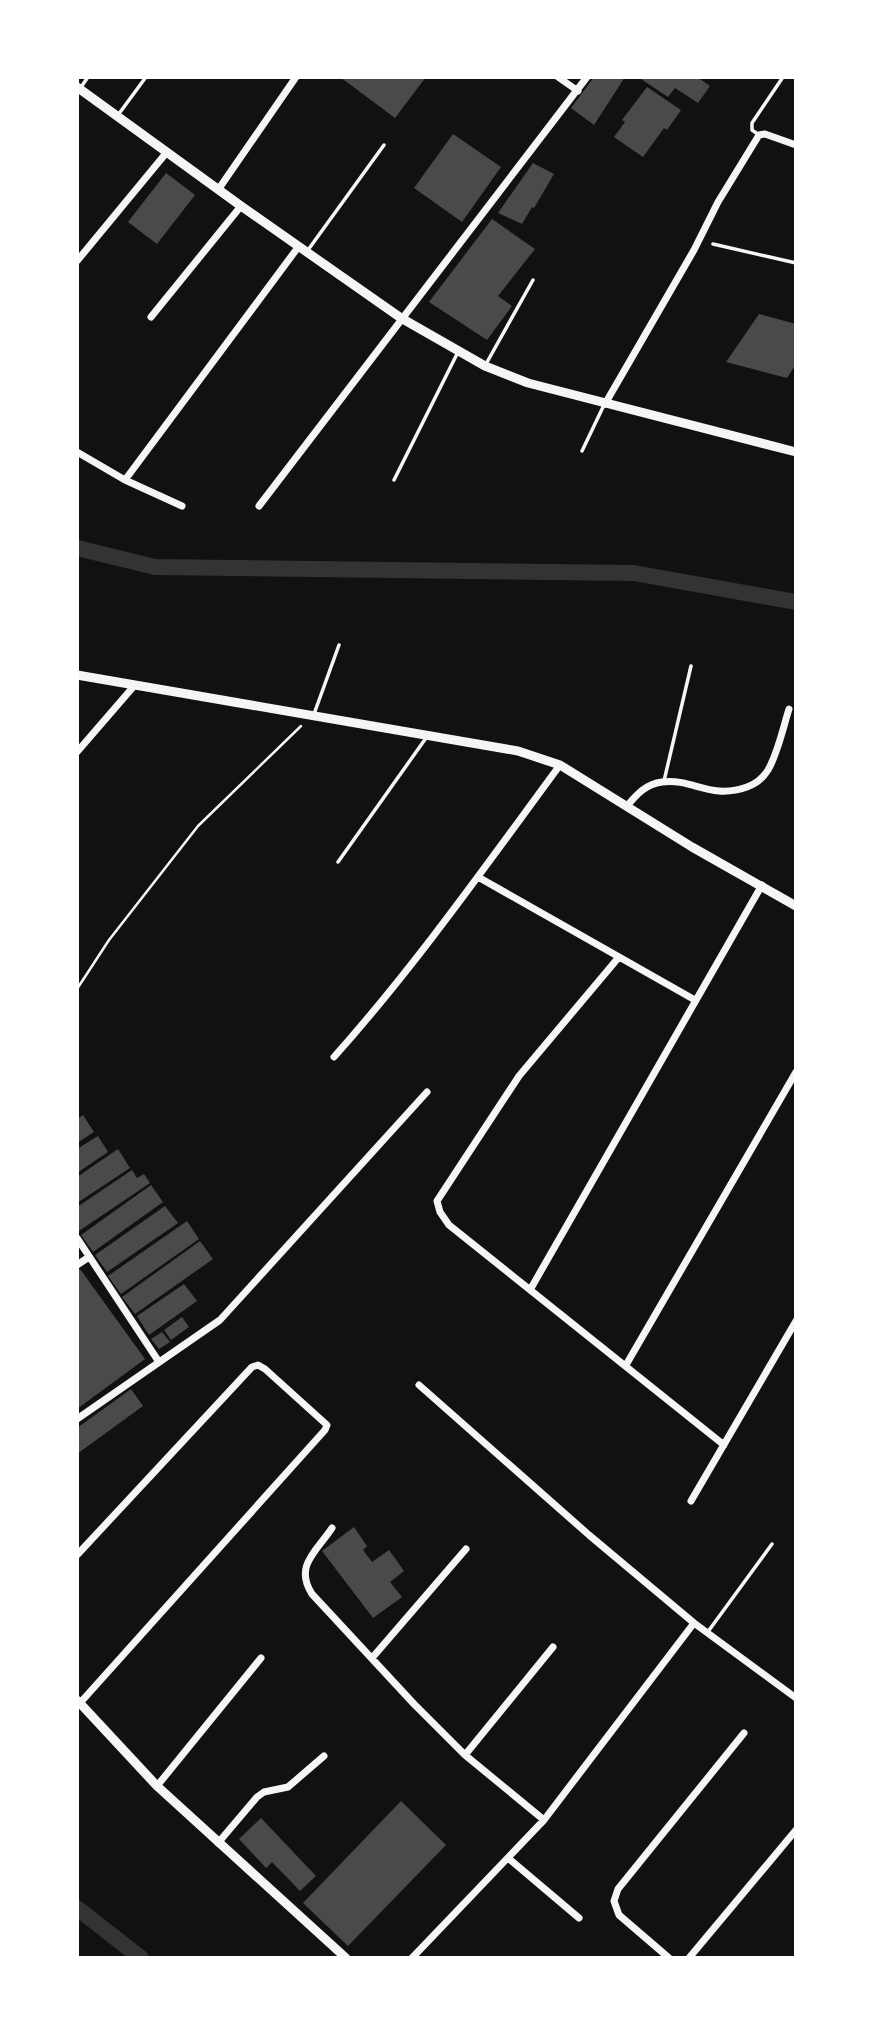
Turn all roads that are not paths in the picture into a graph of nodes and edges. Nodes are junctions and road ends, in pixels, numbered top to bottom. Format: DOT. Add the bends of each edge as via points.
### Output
graph roads {
  1 [pos="88,77"];
  2 [pos="146,77"];
  3 [pos="296,77"];
  4 [pos="558,77"];
  5 [pos="587,77"];
  6 [pos="783,77"];
  7 [pos="78,88"];
  8 [pos="578,91"];
  9 [pos="117,116"];
  10 [pos="759,135"];
  11 [pos="384,145"];
  12 [pos="796,145"];
  13 [pos="167,152"];
  14 [pos="218,190"];
  15 [pos="241,206"];
  16 [pos="713,244"];
  17 [pos="303,249"];
  18 [pos="77,261"];
  19 [pos="796,263"];
  20 [pos="533,280"];
  21 [pos="151,317"];
  22 [pos="401,318"];
  23 [pos="458,352"];
  24 [pos="485,366"];
  25 [pos="605,404"];
  26 [pos="582,451"];
  27 [pos="77,452"];
  28 [pos="796,452"];
  29 [pos="125,480"];
  30 [pos="394,480"];
  31 [pos="182,506"];
  32 [pos="259,506"];
  33 [pos="339,645"];
  34 [pos="691,666"];
  35 [pos="77,675"];
  36 [pos="134,686"];
  37 [pos="789,709"];
  38 [pos="314,714"];
  39 [pos="428,735"];
  40 [pos="77,752"];
  41 [pos="560,765"];
  42 [pos="664,781"];
  43 [pos="627,806"];
  44 [pos="338,862"];
  45 [pos="478,877"];
  46 [pos="762,885"];
  47 [pos="796,906"];
  48 [pos="619,957"];
  49 [pos="695,1000"];
  50 [pos="334,1056"];
  51 [pos="796,1072"];
  52 [pos="427,1092"];
  53 [pos="77,1238"];
  54 [pos="89,1256"];
  55 [pos="77,1265"];
  56 [pos="530,1290"];
  57 [pos="796,1321"];
  58 [pos="159,1362"];
  59 [pos="626,1365"];
  60 [pos="419,1385"];
  61 [pos="77,1419"];
  62 [pos="724,1446"];
  63 [pos="691,1501"];
  64 [pos="332,1528"];
  65 [pos="772,1544"];
  66 [pos="466,1549"];
  67 [pos="77,1555"];
  68 [pos="694,1623"];
  69 [pos="707,1633"];
  70 [pos="553,1647"];
  71 [pos="261,1658"];
  72 [pos="372,1658"];
  73 [pos="796,1698"];
  74 [pos="78,1701"];
  75 [pos="744,1733"];
  76 [pos="466,1755"];
  77 [pos="324,1756"];
  78 [pos="156,1786"];
  79 [pos="544,1820"];
  80 [pos="796,1830"];
  81 [pos="218,1843"];
  82 [pos="508,1858"];
  83 [pos="579,1918"];
  84 [pos="346,1958"];
  85 [pos="412,1958"];
  86 [pos="669,1958"];
  87 [pos="689,1958"];
  1 -- 7 [label="lane"];
  2 -- 9 [label="lane"];
  3 -- 14 [label="street"];
  4 -- 8 [label="street"];
  5 -- 8 [label="street"];
  6 -- 10 [label="lane" via="752,123 752,131"];
  7 -- 9 [label="street"];
  8 -- 22 [label="street"];
  9 -- 13 [label="street"];
  10 -- 12 [label="street"];
  10 -- 25 [label="street"];
  11 -- 17 [label="lane"];
  13 -- 14 [label="street"];
  13 -- 18 [label="street"];
  14 -- 15 [label="street"];
  15 -- 17 [label="street"];
  15 -- 21 [label="street"];
  16 -- 19 [label="lane"];
  17 -- 22 [label="street"];
  17 -- 29 [label="street"];
  20 -- 24 [label="lane"];
  22 -- 23 [label="street"];
  22 -- 32 [label="street"];
  23 -- 24 [label="street"];
  23 -- 30 [label="lane"];
  24 -- 25 [label="street"];
  25 -- 26 [label="lane"];
  25 -- 28 [label="street"];
  27 -- 29 [label="street"];
  29 -- 31 [label="street"];
  33 -- 38 [label="lane"];
  34 -- 42 [label="lane"];
  35 -- 36 [label="street"];
  36 -- 38 [label="street"];
  36 -- 40 [label="street"];
  37 -- 42 [label="street" via="769,769 752,785 719,792"];
  38 -- 39 [label="street"];
  39 -- 41 [label="street" via="518,751"];
  39 -- 44 [label="lane"];
  41 -- 43 [label="street"];
  41 -- 45 [label="street"];
  42 -- 43 [label="street" via="638,793"];
  43 -- 46 [label="street"];
  45 -- 48 [label="street"];
  45 -- 50 [label="street"];
  46 -- 47 [label="street"];
  46 -- 49 [label="street"];
  48 -- 49 [label="street"];
  48 -- 56 [label="street" via="519,1076 437,1201 449,1225"];
  49 -- 56 [label="street"];
  51 -- 59 [label="street"];
  52 -- 58 [label="street" via="220,1320"];
  53 -- 54 [label="street"];
  54 -- 55 [label="street"];
  54 -- 58 [label="street"];
  56 -- 59 [label="street"];
  57 -- 62 [label="street"];
  58 -- 61 [label="street"];
  59 -- 62 [label="street"];
  60 -- 68 [label="street"];
  62 -- 63 [label="street"];
  64 -- 72 [label="street" via="309,1562 304,1582"];
  65 -- 69 [label="lane"];
  66 -- 72 [label="street"];
  67 -- 74 [label="street" via="252,1367 265,1369 327,1425"];
  68 -- 69 [label="street"];
  68 -- 79 [label="street"];
  69 -- 73 [label="street"];
  70 -- 76 [label="street"];
  71 -- 78 [label="street"];
  72 -- 76 [label="street"];
  74 -- 78 [label="street"];
  75 -- 86 [label="street" via="618,1889 614,1901 619,1915"];
  76 -- 79 [label="street"];
  77 -- 81 [label="street" via="288,1787 257,1797"];
  78 -- 81 [label="street"];
  79 -- 82 [label="street"];
  80 -- 87 [label="street"];
  81 -- 84 [label="street"];
  82 -- 83 [label="street"];
  82 -- 85 [label="street"];
}
